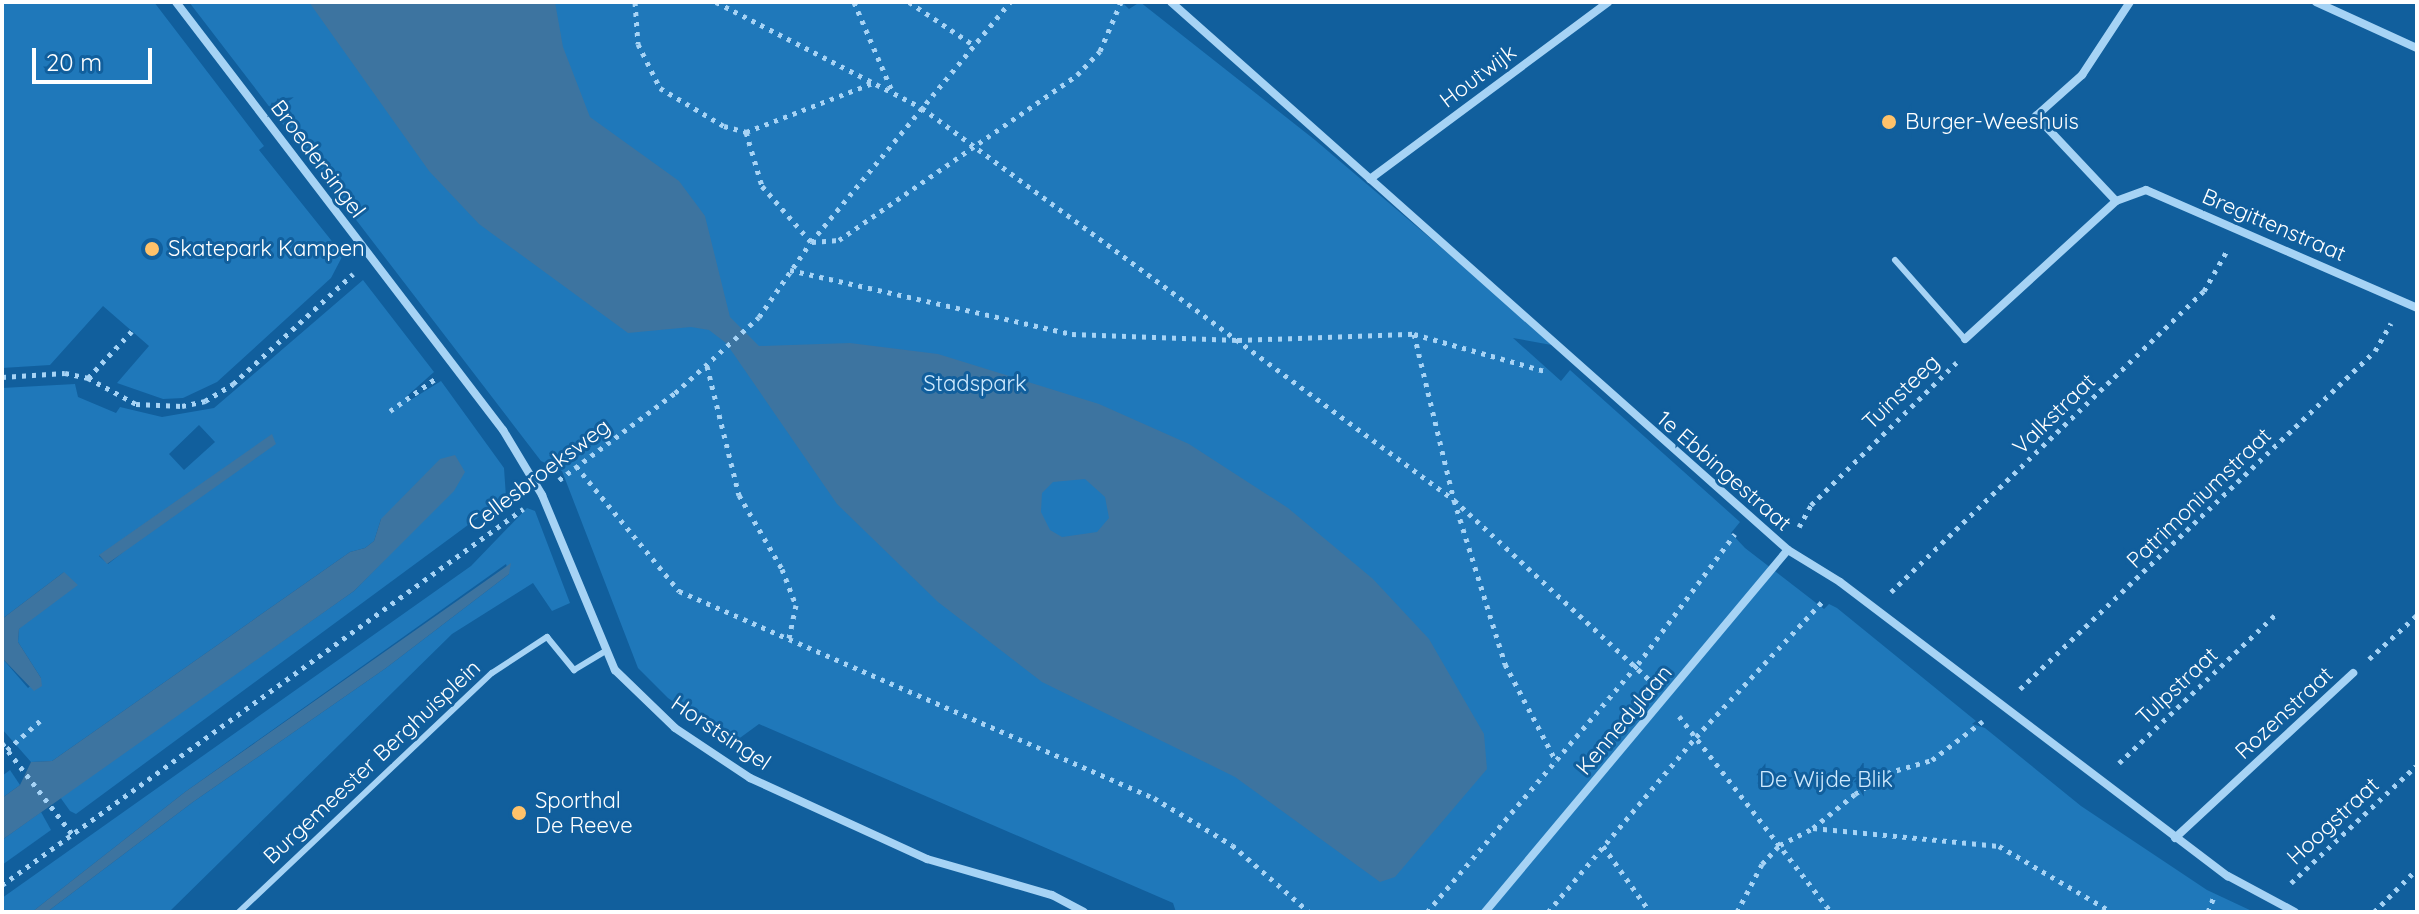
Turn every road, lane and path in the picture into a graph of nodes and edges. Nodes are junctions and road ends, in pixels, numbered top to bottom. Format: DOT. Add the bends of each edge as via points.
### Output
graph roads {
  1 [pos="176,2"];
  2 [pos="635,2"];
  3 [pos="716,2"];
  4 [pos="854,2"];
  5 [pos="909,2"];
  6 [pos="1010,2"];
  7 [pos="1121,2"];
  8 [pos="1171,2"];
  9 [pos="1608,2"];
  10 [pos="2130,2"];
  11 [pos="2316,2"];
  12 [pos="972,44"];
  13 [pos="2417,48"];
  14 [pos="873,83"];
  15 [pos="894,94"];
  16 [pos="922,108"];
  17 [pos="746,132"];
  18 [pos="974,147"];
  19 [pos="1370,179"];
  20 [pos="2116,201"];
  21 [pos="2240,228"];
  22 [pos="811,242"];
  23 [pos="370,258"];
  24 [pos="1895,260"];
  25 [pos="790,270"];
  26 [pos="2403,301"];
  27 [pos="2417,308"];
  28 [pos="132,331"];
  29 [pos="1414,334"];
  30 [pos="1965,339"];
  31 [pos="1238,340"];
  32 [pos="1565,357"];
  33 [pos="453,366"];
  34 [pos="707,366"];
  35 [pos="2,377"];
  36 [pos="88,378"];
  37 [pos="390,411"];
  38 [pos="576,466"];
  39 [pos="542,495"];
  40 [pos="1454,500"];
  41 [pos="1748,517"];
  42 [pos="1788,550"];
  43 [pos="1840,582"];
  44 [pos="1873,609"];
  45 [pos="2275,615"];
  46 [pos="2417,615"];
  47 [pos="789,638"];
  48 [pos="606,651"];
  49 [pos="1638,664"];
  50 [pos="2353,673"];
  51 [pos="2001,707"];
  52 [pos="42,719"];
  53 [pos="1696,737"];
  54 [pos="2,743"];
  55 [pos="7,750"];
  56 [pos="1556,761"];
  57 [pos="2416,766"];
  58 [pos="2100,781"];
  59 [pos="1813,828"];
  60 [pos="72,834"];
  61 [pos="2175,838"];
  62 [pos="1780,845"];
  63 [pos="1603,846"];
  64 [pos="2417,869"];
  65 [pos="2,885"];
  66 [pos="2274,901"];
  67 [pos="239,912"];
  68 [pos="1084,912"];
  69 [pos="1309,912"];
  70 [pos="1427,912"];
  71 [pos="1485,912"];
  72 [pos="1548,912"];
  73 [pos="1650,912"];
  74 [pos="1737,912"];
  75 [pos="1831,912"];
  76 [pos="2112,912"];
  77 [pos="2295,912"];
  78 [pos="2374,912"];
  1 -- 23 [label="street, Broedersingel"];
  2 -- 17 [label="path" via="638,44 660,88 703,118"];
  3 -- 14 [label="path"];
  4 -- 15 [label="path"];
  5 -- 12 [label="path"];
  6 -- 12 [label="path, Cellesbroeksweg"];
  7 -- 18 [label="path" via="1090,64"];
  8 -- 19 [label="street, 1e Ebbingestraat"];
  9 -- 19 [label="street, Houtwijk"];
  10 -- 20 [label="street" via="2082,75 2036,116"];
  11 -- 13 [label="street"];
  12 -- 16 [label="path, Cellesbroeksweg"];
  14 -- 15 [label="path"];
  14 -- 17 [label="path"];
  15 -- 16 [label="path"];
  16 -- 18 [label="path"];
  16 -- 22 [label="path, Cellesbroeksweg"];
  17 -- 22 [label="path" via="762,186"];
  18 -- 22 [label="path" via="839,240"];
  18 -- 31 [label="path"];
  19 -- 32 [label="street, 1e Ebbingestraat"];
  20 -- 21 [label="street, Bregittenstraat" via="2146,190"];
  20 -- 30 [label="street"];
  21 -- 26 [label="street, Bregittenstraat"];
  21 -- 44 [label="path, Valkstraat" via="2204,291"];
  22 -- 25 [label="path, Cellesbroeksweg"];
  23 -- 33 [label="street, Broedersingel"];
  23 -- 36 [label="path" via="233,384 205,401 136,404"];
  24 -- 30 [label="lane"];
  25 -- 31 [label="path" via="1072,334"];
  25 -- 34 [label="path, Cellesbroeksweg" via="759,317"];
  26 -- 27 [label="street, Bregittenstraat"];
  26 -- 51 [label="path, Patrimoniumstraat" via="2375,351"];
  28 -- 36 [label="path"];
  29 -- 31 [label="path"];
  29 -- 32 [label="path" via="1553,373"];
  29 -- 40 [label="path"];
  30 -- 42 [label="path, Tuinsteeg" via="1961,359 1811,505"];
  31 -- 40 [label="path"];
  32 -- 41 [label="street, 1e Ebbingestraat"];
  33 -- 37 [label="path"];
  33 -- 39 [label="street, Broedersingel" via="503,430"];
  34 -- 38 [label="path, Cellesbroeksweg"];
  34 -- 47 [label="path" via="739,495 782,569 796,605"];
  35 -- 36 [label="path" via="65,373"];
  38 -- 39 [label="path, Cellesbroeksweg"];
  38 -- 47 [label="path" via="679,591"];
  39 -- 48 [label="street, Horstsingel"];
  39 -- 60 [label="path, Cellesbroeksweg"];
  40 -- 49 [label="path"];
  40 -- 56 [label="path" via="1505,664"];
  41 -- 42 [label="street, 1e Ebbingestraat"];
  41 -- 49 [label="path"];
  42 -- 43 [label="street, 1e Ebbingestraat"];
  42 -- 71 [label="street, Kennedylaan"];
  43 -- 44 [label="street, 1e Ebbingestraat"];
  43 -- 53 [label="path"];
  44 -- 51 [label="street, 1e Ebbingestraat"];
  45 -- 58 [label="path, Tulpstraat"];
  46 -- 50 [label="path, Rozenstraat"];
  47 -- 69 [label="path" via="1154,798 1232,845"];
  48 -- 67 [label="lane, Burgemeester Berghuisplein" via="574,670 547,637 492,673"];
  48 -- 68 [label="street, Horstsingel" via="615,670 675,728 750,778 927,859 1052,895"];
  49 -- 56 [label="path"];
  50 -- 61 [label="street, Rozenstraat"];
  51 -- 58 [label="street, 1e Ebbingestraat"];
  51 -- 59 [label="path, Patrimoniumstraat" via="1932,760 1887,773"];
  52 -- 55 [label="path"];
  53 -- 62 [label="path"];
  53 -- 63 [label="path"];
  54 -- 55 [label="path"];
  55 -- 60 [label="path"];
  56 -- 70 [label="path"];
  57 -- 66 [label="path, Hoogstraat" via="2318,853"];
  58 -- 61 [label="street, 1e Ebbingestraat"];
  59 -- 62 [label="path, Patrimoniumstraat"];
  59 -- 76 [label="path" via="1999,846"];
  60 -- 65 [label="path, Cellesbroeksweg"];
  61 -- 66 [label="street, 1e Ebbingestraat"];
  62 -- 74 [label="path" via="1762,864"];
  62 -- 75 [label="path"];
  63 -- 72 [label="path"];
  63 -- 73 [label="path"];
  64 -- 78 [label="path"];
  66 -- 77 [label="street, 1e Ebbingestraat"];
}
